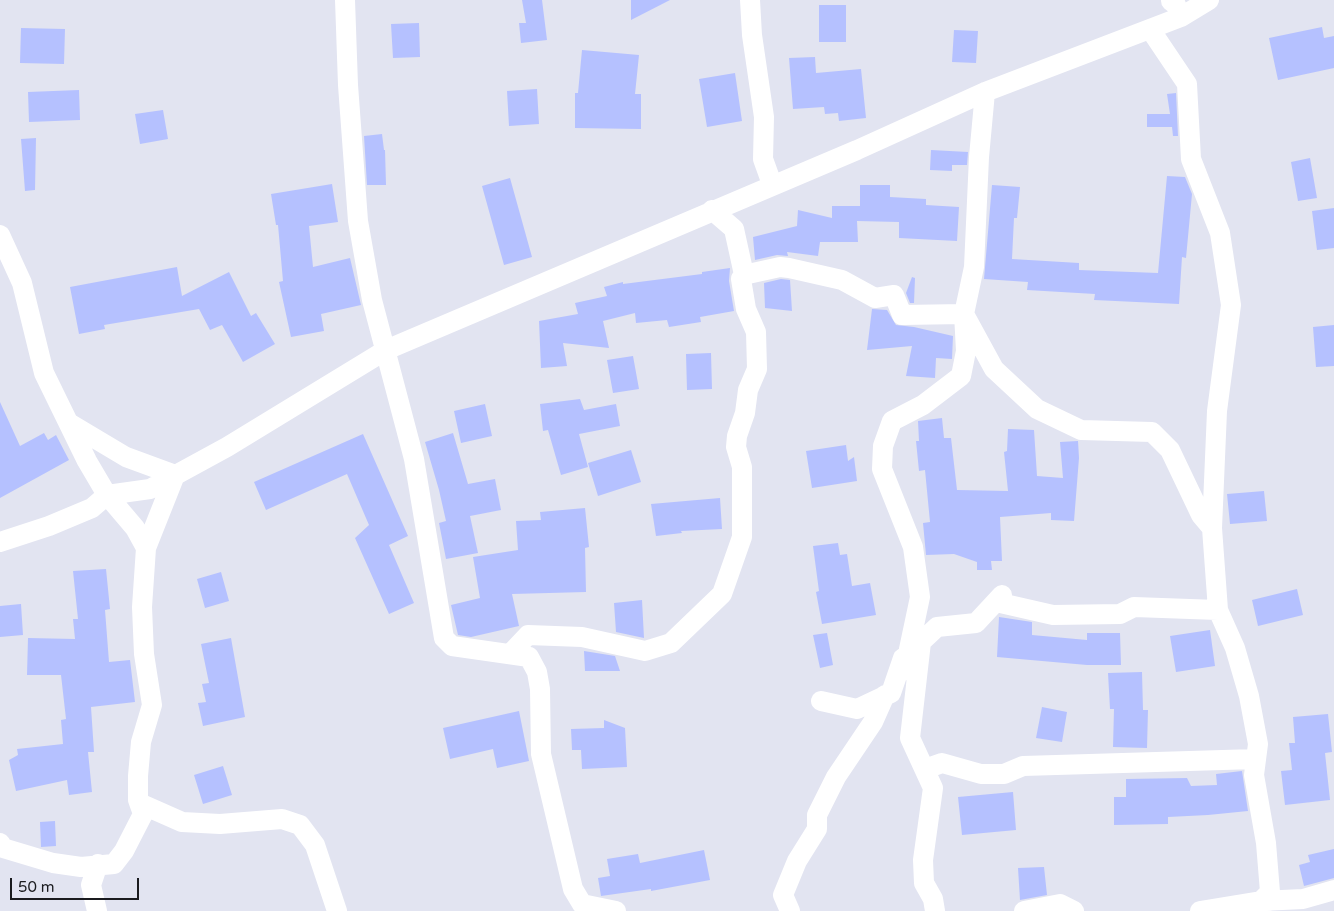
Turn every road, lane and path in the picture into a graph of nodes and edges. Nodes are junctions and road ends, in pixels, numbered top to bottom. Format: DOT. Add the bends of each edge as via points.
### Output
graph roads {
  1 [pos="345,0"];
  2 [pos="750,0"];
  3 [pos="1209,0"];
  4 [pos="1176,8"];
  5 [pos="1150,29"];
  6 [pos="985,92"];
  7 [pos="772,184"];
  8 [pos="712,210"];
  9 [pos="0,235"];
  10 [pos="748,274"];
  11 [pos="964,314"];
  12 [pos="386,350"];
  13 [pos="69,423"];
  14 [pos="176,475"];
  15 [pos="107,495"];
  16 [pos="1212,528"];
  17 [pos="0,542"];
  18 [pos="146,548"];
  19 [pos="1218,610"];
  20 [pos="511,653"];
  21 [pos="914,669"];
  22 [pos="886,696"];
  23 [pos="821,701"];
  24 [pos="1256,759"];
  25 [pos="925,769"];
  26 [pos="139,803"];
  27 [pos="0,843"];
  28 [pos="98,864"];
  29 [pos="1334,890"];
  30 [pos="1262,906"];
  31 [pos="574,908"];
  32 [pos="97,911"];
  33 [pos="337,911"];
  34 [pos="616,911"];
  35 [pos="790,911"];
  36 [pos="935,911"];
  37 [pos="1024,911"];
  38 [pos="1074,911"];
  39 [pos="1200,911"];
  1 -- 12 [label="street" via="358,221 372,300"];
  2 -- 7 [label="street" via="764,117 763,159"];
  3 -- 4 [label="street"];
  4 -- 5 [label="street"];
  5 -- 6 [label="street"];
  5 -- 16 [label="street" via="1188,84 1191,159 1220,233 1231,305 1217,411"];
  6 -- 7 [label="street"];
  6 -- 11 [label="street" via="974,267"];
  7 -- 8 [label="street"];
  8 -- 10 [label="street" via="734,229 743,270"];
  8 -- 12 [label="street"];
  9 -- 13 [label="street" via="22,283 44,373"];
  10 -- 11 [label="street" via="789,268 842,280 875,298 894,295 902,315"];
  10 -- 20 [label="street" via="741,279 746,309 756,332 757,369 748,390 737,436 736,448 742,467 742,537 722,594 671,643 645,651 582,637 528,635"];
  11 -- 16 [label="street" via="994,369 1037,409 1081,430 1152,432 1170,450 1201,515"];
  11 -- 21 [label="street" via="966,351 961,376 923,405 892,421 883,446 882,469 913,547 920,597 909,649"];
  12 -- 14 [label="street"];
  12 -- 20 [label="street" via="414,459 444,638 452,646"];
  13 -- 14 [label="street" via="126,457"];
  13 -- 15 [label="street"];
  14 -- 15 [label="street" via="150,489"];
  14 -- 18 [label="street"];
  15 -- 17 [label="street" via="92,508"];
  15 -- 18 [label="street" via="135,528"];
  16 -- 19 [label="street"];
  18 -- 26 [label="street" via="142,606 144,654 152,705 141,742"];
  19 -- 21 [label="street" via="1134,607 1120,614 1053,615 999,599 976,623 937,627 930,632 921,642"];
  19 -- 24 [label="street" via="1235,648 1249,696 1258,744"];
  20 -- 31 [label="street" via="529,657 537,672 541,754 573,889"];
  21 -- 22 [label="street" via="903,658 891,693"];
  21 -- 25 [label="street" via="910,738"];
  22 -- 23 [label="street" via="857,708"];
  22 -- 35 [label="street" via="836,778 817,815 817,829 796,861 783,895"];
  24 -- 25 [label="street" via="1023,766 1004,774 981,774 942,763"];
  24 -- 30 [label="street" via="1254,774 1266,843 1270,892"];
  25 -- 36 [label="street" via="933,788 923,860 924,883 934,899"];
  26 -- 28 [label="street" via="143,814 124,851 114,864"];
  26 -- 33 [label="street" via="182,822 220,824 282,818 300,825 315,845"];
  27 -- 28 [label="street" via="3,848 53,863 81,867"];
  28 -- 32 [label="street" via="91,885"];
  29 -- 30 [label="street"];
  30 -- 39 [label="street"];
  31 -- 34 [label="street"];
  37 -- 38 [label="street" via="1060,904"];
}
